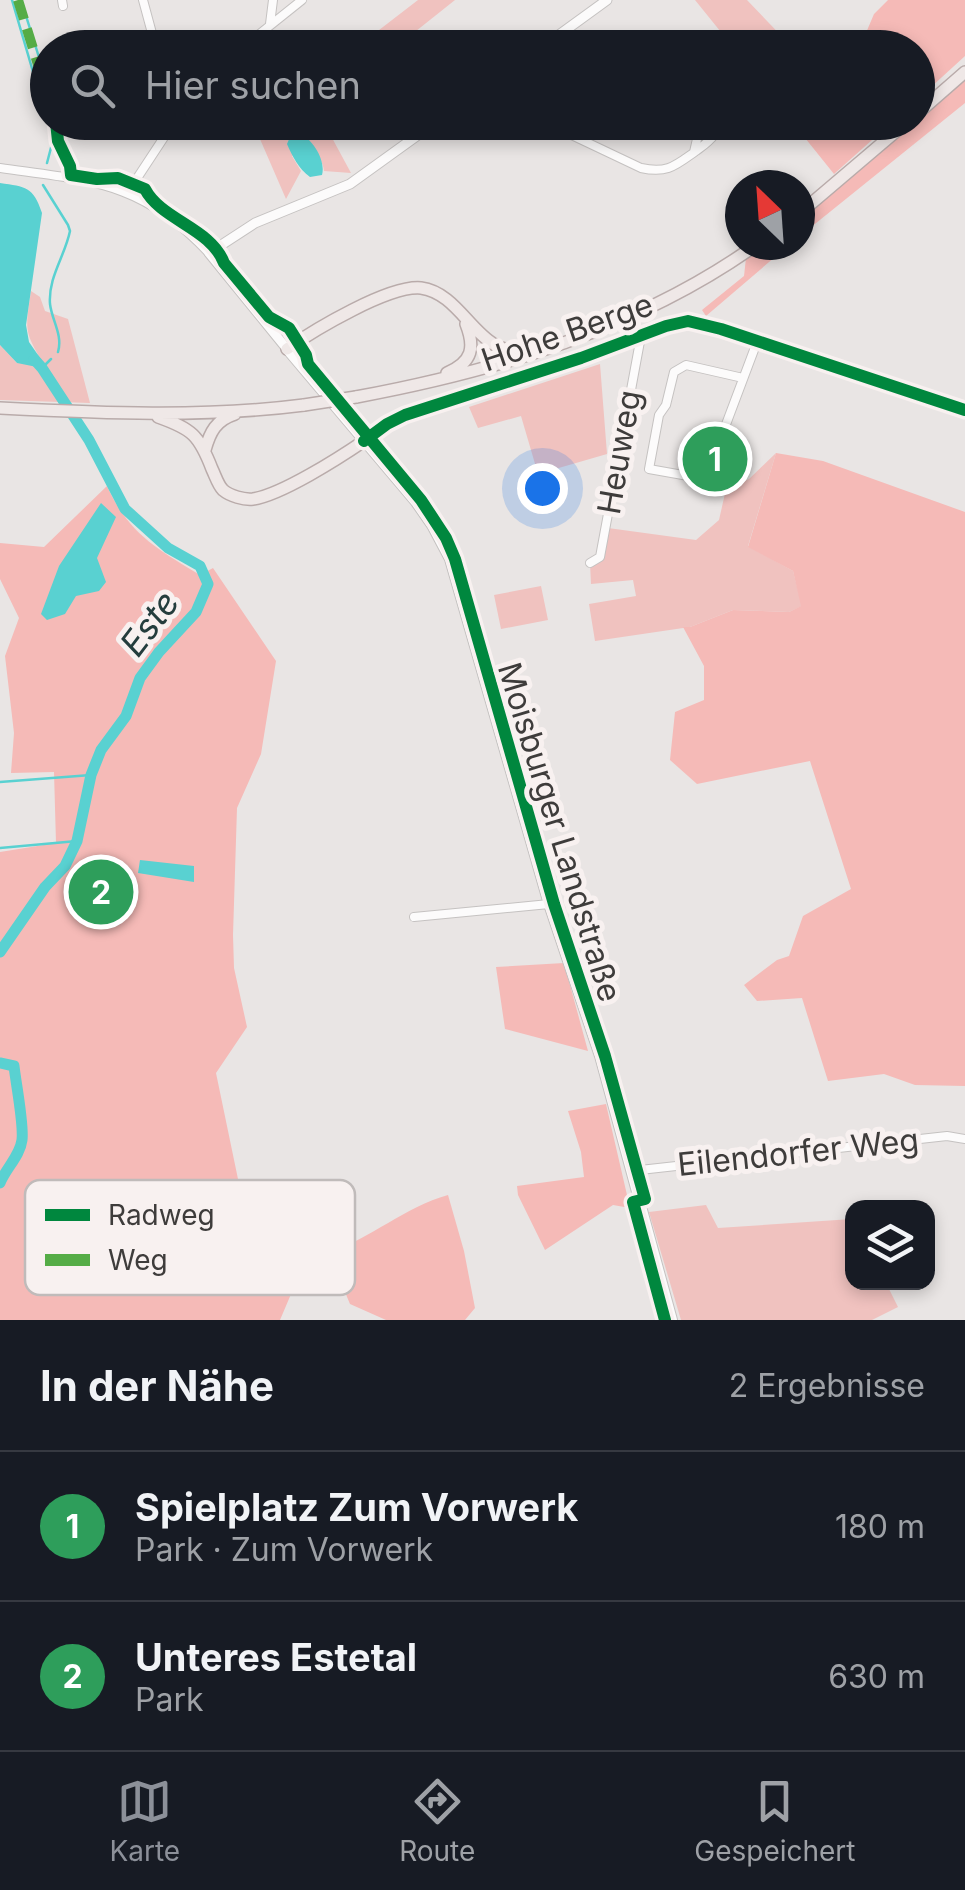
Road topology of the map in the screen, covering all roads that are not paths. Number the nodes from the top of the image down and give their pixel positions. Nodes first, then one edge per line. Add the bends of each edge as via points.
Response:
1 (143, 0) edge
2 (272, 0) edge
3 (302, 0) edge
4 (606, 0) edge
5 (270, 24) junction
6 (151, 30) edge
7 (263, 30) edge
8 (565, 30) edge
9 (965, 72) edge
10 (935, 98) edge
11 (162, 140) edge
12 (411, 140) edge
13 (582, 140) edge
14 (886, 140) edge
15 (694, 152) dead end
16 (0, 168) edge
17 (128, 192) junction
18 (815, 200) edge
19 (209, 253) junction
20 (730, 260) edge
21 (465, 320) junction
22 (598, 329) junction
23 (640, 336) junction
24 (757, 342) junction
25 (287, 348) junction
26 (743, 378) junction
27 (392, 390) junction
28 (0, 408) edge
29 (965, 410) edge
30 (243, 411) junction
31 (150, 414) junction
32 (364, 441) junction
33 (205, 450) junction
34 (590, 563) dead end
35 (549, 904) junction
36 (414, 917) dead end
37 (965, 1139) edge
38 (631, 1171) junction
39 (672, 1320) edge

1 - 6 street
2 - 5 street
3 - 5 street
4 - 8 street
5 - 7 street
9 - 10 main road
11 - 17 street
12 - 19 street via 350,184 255,223
13 - 15 street via 652,170 678,165
14 - 18 main road
16 - 17 street
17 - 19 street
19 - 25 street
20 - 22 main road
21 - 22 main road via 490,343 523,351
21 - 25 main road via 433,291 404,290
21 - 27 main road via 472,341 464,362
22 - 27 main road via 500,364
23 - 24 street, Hohe Berge via 688,321
23 - 32 street, Hohe Berge via 406,415
23 - 34 street, Heuweg via 600,557
24 - 26 street
24 - 29 street, Hohe Berge
25 - 32 main road, Moisburger Landstraße
26 - 26 street via 719,443 699,460 694,477 649,470 674,372 686,366
27 - 30 main road, bridge
28 - 31 main road
30 - 31 main road
30 - 33 main road via 218,423
31 - 33 main road via 182,425
32 - 33 main road via 250,499 223,490
32 - 35 main road, Moisburger Landstraße via 432,525 450,560
35 - 36 street
35 - 38 main road, Moisburger Landstraße
37 - 38 street, Eilendorfer Weg
38 - 39 main road, Moisburger Landstraße

